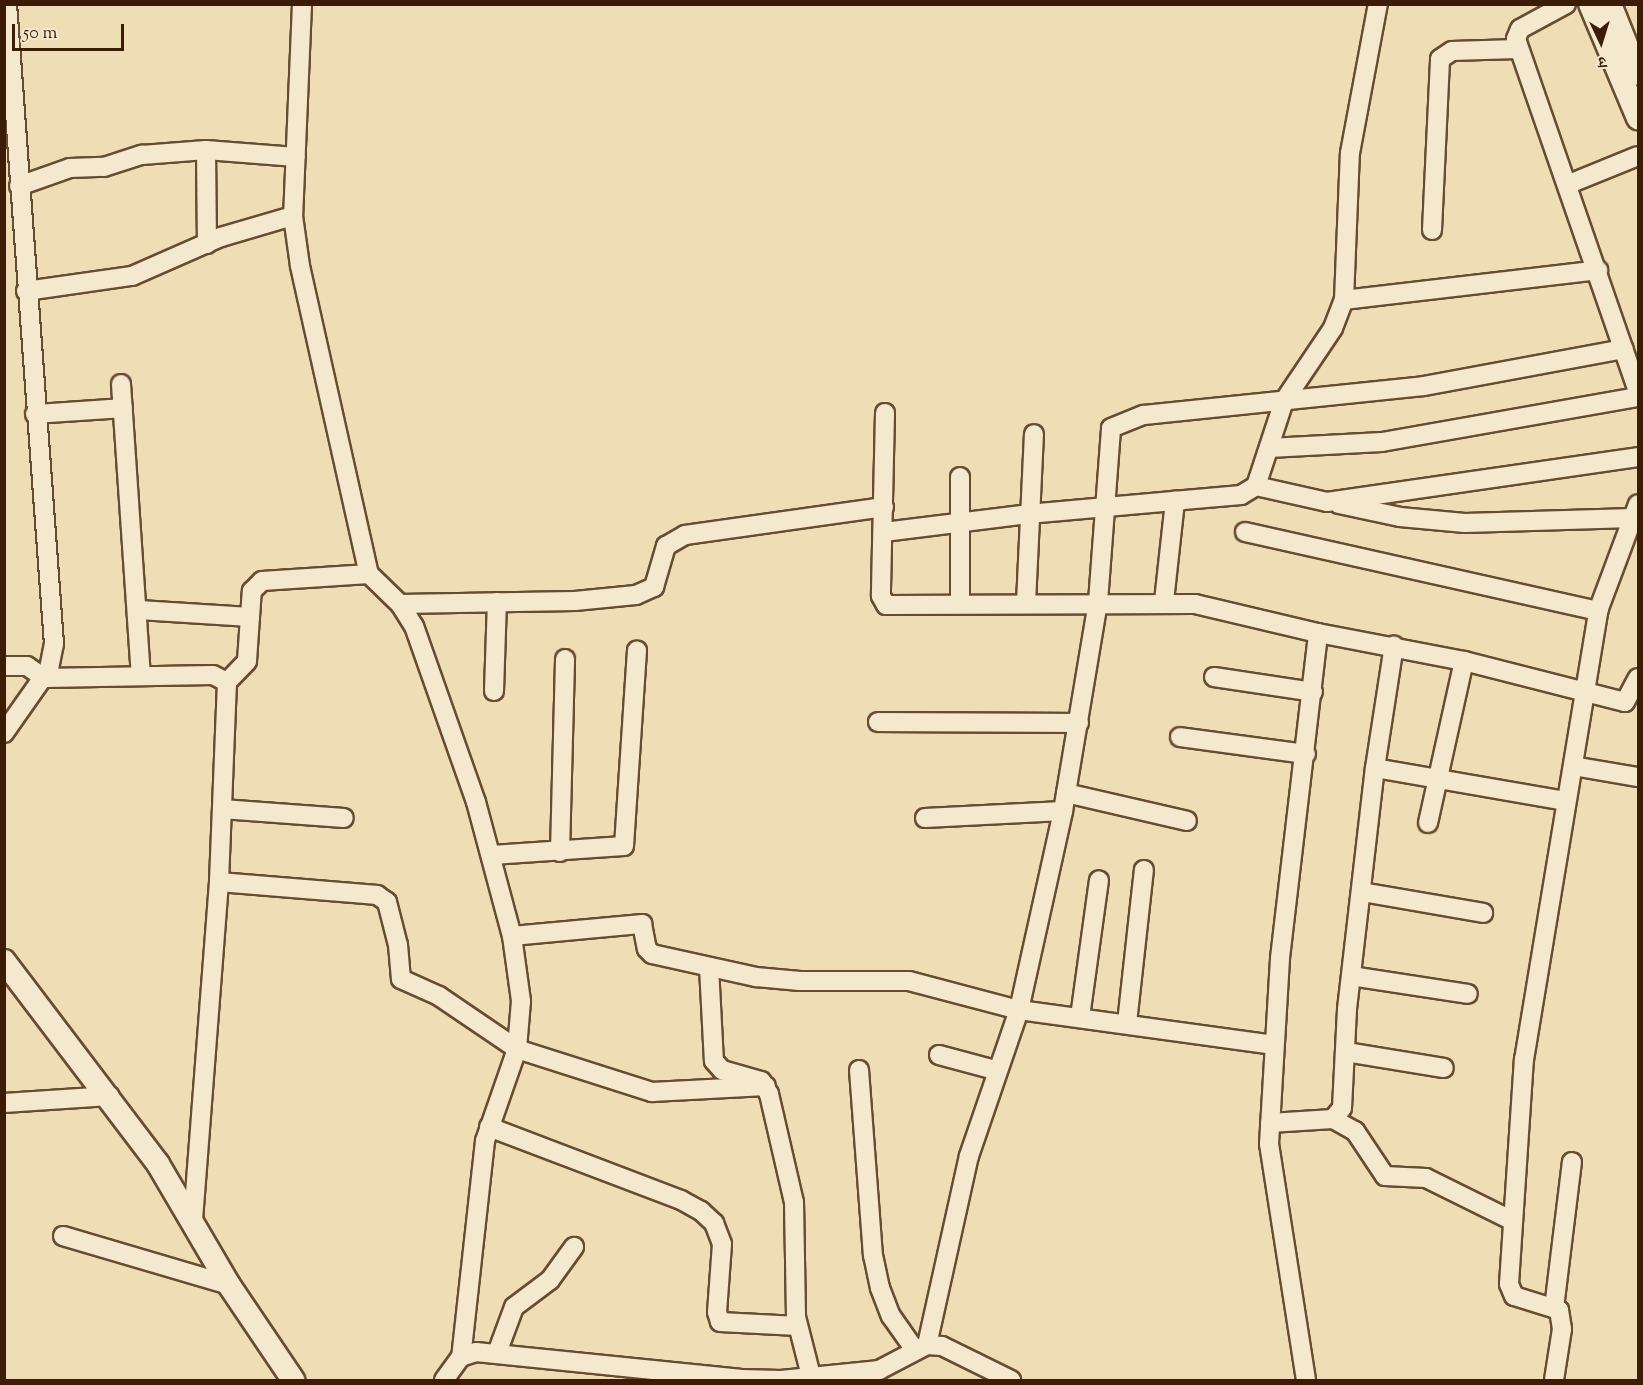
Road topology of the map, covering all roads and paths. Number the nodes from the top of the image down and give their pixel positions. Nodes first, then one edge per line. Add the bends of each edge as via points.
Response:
1 (7, 4) edge
2 (302, 4) edge
3 (1378, 4) edge
4 (1566, 4) edge
5 (1590, 4) edge
6 (1610, 4) edge
7 (1632, 39) edge
8 (1517, 49) junction
9 (1638, 74) edge
10 (1638, 118) edge
11 (206, 150) junction
12 (1638, 156) edge
13 (296, 157) junction
14 (1569, 184) junction
15 (19, 186) junction
16 (294, 216) junction
17 (1432, 230) dead end
18 (207, 244) junction
19 (1598, 270) junction
20 (26, 291) junction
21 (1344, 300) junction
22 (1624, 350) junction
23 (121, 384) dead end
24 (1638, 391) edge
25 (1638, 397) edge
26 (1284, 401) junction
27 (123, 408) junction
28 (885, 413) dead end
29 (35, 414) junction
30 (1034, 434) dead end
31 (1269, 448) junction
32 (1638, 457) edge
33 (960, 477) dead end
34 (1256, 486) junction
35 (1175, 501) junction
36 (1327, 502) junction
37 (1102, 506) junction
38 (884, 507) junction
39 (1636, 511) edge
40 (1028, 514) junction
41 (962, 522) junction
42 (884, 532) junction
43 (1245, 532) dead end
44 (369, 574) junction
45 (1164, 601) junction
46 (497, 602) junction
47 (1098, 602) junction
48 (1026, 603) junction
49 (400, 604) junction
50 (960, 604) junction
51 (139, 610) junction
52 (1598, 611) junction
53 (250, 617) junction
54 (1318, 633) junction
55 (1394, 645) junction
56 (637, 650) dead end
57 (566, 659) dead end
58 (1464, 661) junction
59 (4, 666) edge
60 (141, 675) junction
61 (1214, 677) dead end
62 (44, 678) junction
63 (1638, 678) edge
64 (227, 682) junction
65 (1583, 690) junction
66 (494, 691) dead end
67 (1312, 692) junction
68 (878, 722) dead end
69 (1079, 723) junction
70 (4, 733) edge
71 (1180, 737) dead end
72 (1306, 754) junction
73 (1573, 766) junction
74 (1375, 768) junction
75 (1638, 777) edge
76 (1439, 778) junction
77 (1066, 793) junction
78 (1566, 801) junction
79 (222, 810) junction
80 (1063, 811) junction
81 (344, 818) dead end
82 (925, 818) dead end
83 (1187, 820) dead end
84 (1428, 823) dead end
85 (560, 852) junction
86 (492, 855) junction
87 (1144, 870) dead end
88 (1099, 880) dead end
89 (219, 882) junction
90 (1362, 892) junction
91 (1483, 913) dead end
92 (512, 936) junction
93 (6, 964) edge
94 (709, 967) junction
95 (1351, 976) junction
96 (1468, 994) dead end
97 (1019, 1010) junction
98 (1080, 1017) junction
99 (1127, 1023) junction
100 (1273, 1045) junction
101 (517, 1049) junction
102 (1346, 1052) junction
103 (939, 1055) dead end
104 (1444, 1068) dead end
105 (859, 1070) dead end
106 (995, 1070) junction
107 (766, 1086) junction
108 (110, 1096) junction
109 (4, 1103) edge
110 (1333, 1119) junction
111 (1270, 1123) junction
112 (489, 1127) junction
113 (1572, 1162) dead end
114 (193, 1220) junction
115 (1513, 1221) junction
116 (63, 1236) dead end
117 (574, 1247) dead end
118 (229, 1285) junction
119 (1554, 1308) junction
120 (798, 1326) junction
121 (921, 1348) junction
122 (497, 1353) junction
123 (461, 1358) junction
124 (891, 1374) edge
125 (812, 1379) edge
126 (293, 1380) edge
127 (444, 1380) edge
128 (1011, 1380) edge
129 (1306, 1380) edge
130 (1554, 1380) edge

1 - 15 street
2 - 13 street
3 - 21 street via 1350,153
4 - 8 street via 1520,29
5 - 10 street
6 - 7 street
7 - 9 street
8 - 14 street
8 - 17 street via 1452,51 1440,59
11 - 13 street
11 - 15 street via 142,155 104,167 70,168
11 - 18 street
12 - 14 street
13 - 16 street
14 - 19 street
15 - 20 street
16 - 18 street
16 - 44 street via 300,266
18 - 20 street via 132,276
19 - 21 street
19 - 22 street
20 - 29 street
21 - 26 street via 1340,316
22 - 24 street
22 - 26 street via 1442,384
23 - 27 street
25 - 31 street via 1382,442
26 - 31 street
26 - 37 street via 1144,415 1116,423 1108,435
27 - 29 street
27 - 51 street
28 - 38 street
29 - 62 street via 54,644
30 - 40 street
31 - 34 street
32 - 36 street
33 - 41 street
34 - 35 street via 1241,495
34 - 36 street
35 - 37 street
35 - 45 street
36 - 39 street via 1400,517 1465,523
37 - 40 street
37 - 47 street
38 - 42 street
38 - 46 street via 685,535 666,546 654,587 645,593 575,601
39 - 52 street
40 - 41 street
40 - 48 street
41 - 42 street
41 - 50 street
42 - 50 street via 882,602 893,607
43 - 52 street
44 - 49 street
44 - 53 street via 262,581 252,591
45 - 47 street
45 - 54 street via 1212,607
46 - 49 street
46 - 66 street
47 - 48 street
47 - 69 street
48 - 50 street
49 - 86 street via 414,626
51 - 53 street
51 - 60 street
52 - 65 street
53 - 64 street via 248,661
54 - 55 street
54 - 67 street
55 - 58 street
55 - 74 street
56 - 85 street via 626,841 615,850
57 - 85 street
58 - 65 street
58 - 76 street
59 - 62 street via 27,666
60 - 62 street
60 - 64 street via 213,675
61 - 67 street
62 - 70 street
63 - 65 street via 1625,702
64 - 79 street
65 - 73 street
67 - 72 street
68 - 69 street
69 - 77 street
71 - 72 street
72 - 100 street
73 - 75 street
73 - 78 street
74 - 76 street
74 - 90 street
76 - 78 street
76 - 84 street
77 - 80 street
77 - 83 street
78 - 115 street via 1524,1060
79 - 81 street
79 - 89 street
80 - 82 street
80 - 97 street
85 - 86 street
86 - 92 street
87 - 99 street
88 - 98 street
89 - 101 street via 377,895 387,902 398,945 401,979 440,996
89 - 114 street
90 - 91 street
90 - 95 street
92 - 94 street via 642,924 650,952
92 - 101 street via 521,1001
93 - 108 street
94 - 97 street via 775,980 909,981
94 - 107 street via 714,1061 722,1070 756,1078
95 - 96 street
95 - 102 street
97 - 98 street
97 - 106 street
98 - 99 street
99 - 100 street
100 - 111 street
101 - 107 street via 652,1092
101 - 112 street
102 - 104 street
102 - 110 street via 1342,1108
103 - 106 street
105 - 121 street via 879,1288 891,1316
106 - 121 street via 969,1156
107 - 120 street via 794,1202
108 - 109 street
108 - 114 street
110 - 111 street
110 - 115 street via 1354,1131 1385,1176 1426,1178
111 - 129 street via 1270,1161
112 - 120 street via 701,1211 714,1222 722,1244 717,1312 720,1322
112 - 123 street
113 - 119 street
114 - 118 street
115 - 119 street via 1510,1292
116 - 118 street
117 - 122 street via 549,1280 514,1307
118 - 126 street
119 - 130 street via 1563,1321
120 - 125 street
121 - 124 street
121 - 128 street via 942,1346
122 - 123 street via 469,1353
122 - 125 street via 740,1379
123 - 127 street
124 - 125 street

